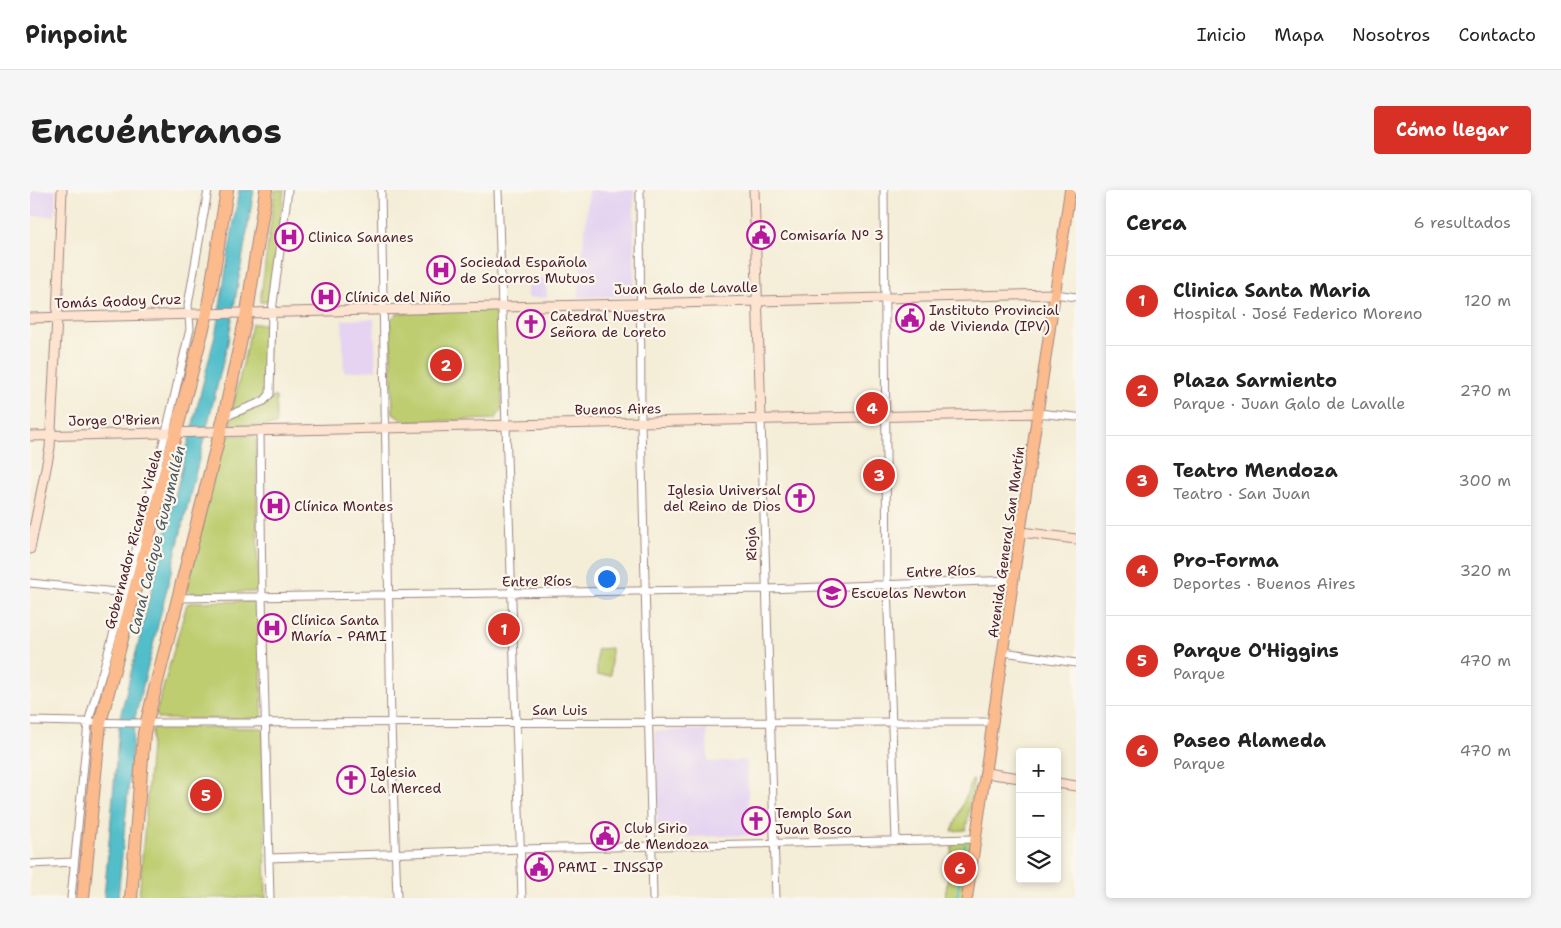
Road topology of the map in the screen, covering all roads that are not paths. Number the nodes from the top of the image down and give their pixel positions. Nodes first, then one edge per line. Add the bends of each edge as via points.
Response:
1 (62, 190) edge
2 (208, 190) edge
3 (227, 190) edge
4 (266, 190) edge
5 (288, 190) edge
6 (381, 190) edge
7 (498, 190) edge
8 (640, 190) edge
9 (754, 190) edge
10 (884, 190) edge
11 (1070, 190) edge
12 (1055, 294) junction
13 (1076, 297) edge
14 (885, 298) junction
15 (758, 301) junction
16 (641, 303) junction
17 (502, 306) junction
18 (382, 309) junction
19 (272, 311) junction
20 (222, 312) junction
21 (247, 312) junction
22 (189, 313) junction
23 (58, 316) junction
24 (30, 318) edge
25 (1038, 413) junction
26 (224, 417) junction
27 (1076, 417) edge
28 (886, 418) junction
29 (761, 420) junction
30 (641, 422) junction
31 (506, 424) junction
32 (385, 427) junction
33 (260, 430) junction
34 (198, 431) joint
35 (220, 431) junction
36 (172, 432) junction
37 (51, 435) junction
38 (30, 436) edge
39 (1021, 532) junction
40 (1076, 539) edge
41 (30, 549) edge
42 (1014, 580) junction
43 (30, 583) edge
44 (887, 585) junction
45 (767, 589) junction
46 (645, 591) junction
47 (125, 593) junction
48 (512, 594) junction
49 (388, 595) junction
50 (262, 596) junction
51 (179, 598) junction
52 (1004, 652) junction
53 (1076, 663) edge
54 (30, 721) edge
55 (892, 722) junction
56 (993, 722) junction
57 (94, 723) junction
58 (136, 723) junction
59 (266, 723) junction
60 (391, 723) junction
61 (516, 723) junction
62 (649, 723) junction
63 (771, 723) junction
64 (986, 773) junction
65 (1016, 777) edge
66 (1061, 784) edge
67 (1076, 786) edge
68 (976, 838) junction
69 (896, 840) junction
70 (774, 843) junction
71 (652, 846) junction
72 (521, 849) junction
73 (396, 854) junction
74 (269, 858) junction
75 (74, 862) junction
76 (30, 864) edge
77 (71, 898) edge
78 (83, 898) edge
79 (132, 898) edge
80 (270, 898) edge
81 (397, 898) edge
82 (522, 898) edge
83 (653, 898) edge
84 (776, 898) edge
85 (967, 898) edge

1 - 23 street
2 - 22 street
3 - 20 highway, Gobernador Ricardo Videla
4 - 21 highway
5 - 19 street
6 - 18 street
7 - 17 street
8 - 16 street
9 - 15 street, Rioja
10 - 14 street
11 - 12 main road, Avenida General San Martín
12 - 13 street
12 - 14 street, Juan Galo de Lavalle
12 - 25 main road, Avenida General San Martín
14 - 15 street, Juan Galo de Lavalle
14 - 28 street
15 - 16 street, Juan Galo de Lavalle
15 - 29 street, Rioja
16 - 17 street, Juan Galo de Lavalle
16 - 30 street
17 - 18 street, Juan Galo de Lavalle
17 - 31 street
18 - 19 street, Juan Galo de Lavalle
18 - 32 street
19 - 21 street, Juan Galo de Lavalle
19 - 26 street via 269,396
20 - 21 street, Juan Galo de Lavalle
20 - 22 street, Tomás Godoy Cruz
20 - 36 highway, Gobernador Ricardo Videla
21 - 26 highway
22 - 23 street, Tomás Godoy Cruz
22 - 36 street via 190,329
23 - 24 street, Tomás Godoy Cruz
23 - 37 street
25 - 27 street
25 - 28 street, Buenos Aires
25 - 39 main road, Avenida General San Martín
26 - 35 highway
28 - 29 street, Buenos Aires
28 - 44 street
29 - 30 street, Buenos Aires
29 - 45 street, Rioja
30 - 31 street, Buenos Aires
30 - 46 street
31 - 32 street, Buenos Aires
31 - 48 street
32 - 33 street, Buenos Aires
32 - 49 street
33 - 35 street, Buenos Aires
33 - 50 street
34 - 35 street, Buenos Aires
34 - 36 street, Jorge O'Brien
35 - 51 highway
36 - 37 street, Jorge O'Brien
36 - 47 street
36 - 57 highway, Gobernador Ricardo Videla
37 - 38 street, Jorge O'Brien
37 - 41 street
39 - 40 street
39 - 42 main road, Avenida General San Martín
42 - 44 street, Entre Ríos
42 - 52 main road, Avenida General San Martín
43 - 47 street
44 - 45 street, Entre Ríos
44 - 55 street
45 - 46 street, Entre Ríos
45 - 63 street, Rioja
46 - 48 street, Entre Ríos
46 - 62 street
47 - 57 street
48 - 49 street, Entre Ríos
48 - 61 street
49 - 50 street, Entre Ríos
49 - 60 street
50 - 51 street, Entre Ríos
50 - 59 street
51 - 58 highway
52 - 53 street
52 - 56 main road, Avenida General San Martín
54 - 57 street, San Luis
55 - 56 street, San Luis
55 - 63 street, San Luis
55 - 69 street
56 - 64 main road, Avenida General San Martín
57 - 58 street, San Luis
57 - 75 street
57 - 78 highway, Gobernador Ricardo Videla via 96,749
58 - 59 street, San Luis
58 - 79 highway via 142,744
59 - 60 street, San Luis
59 - 74 street
60 - 61 street, San Luis
60 - 73 street
61 - 62 street, San Luis
61 - 72 street
62 - 63 street, San Luis
62 - 71 street
63 - 70 street, Rioja
64 - 65 street
64 - 68 main road, Avenida General San Martín
66 - 67 street
68 - 69 street
68 - 85 main road, Avenida General San Martín
69 - 70 street
70 - 71 street
70 - 84 street, Rioja
71 - 72 street
71 - 83 street
72 - 73 street
72 - 82 street
73 - 74 street
73 - 81 street
74 - 80 street
75 - 76 street
75 - 77 street

